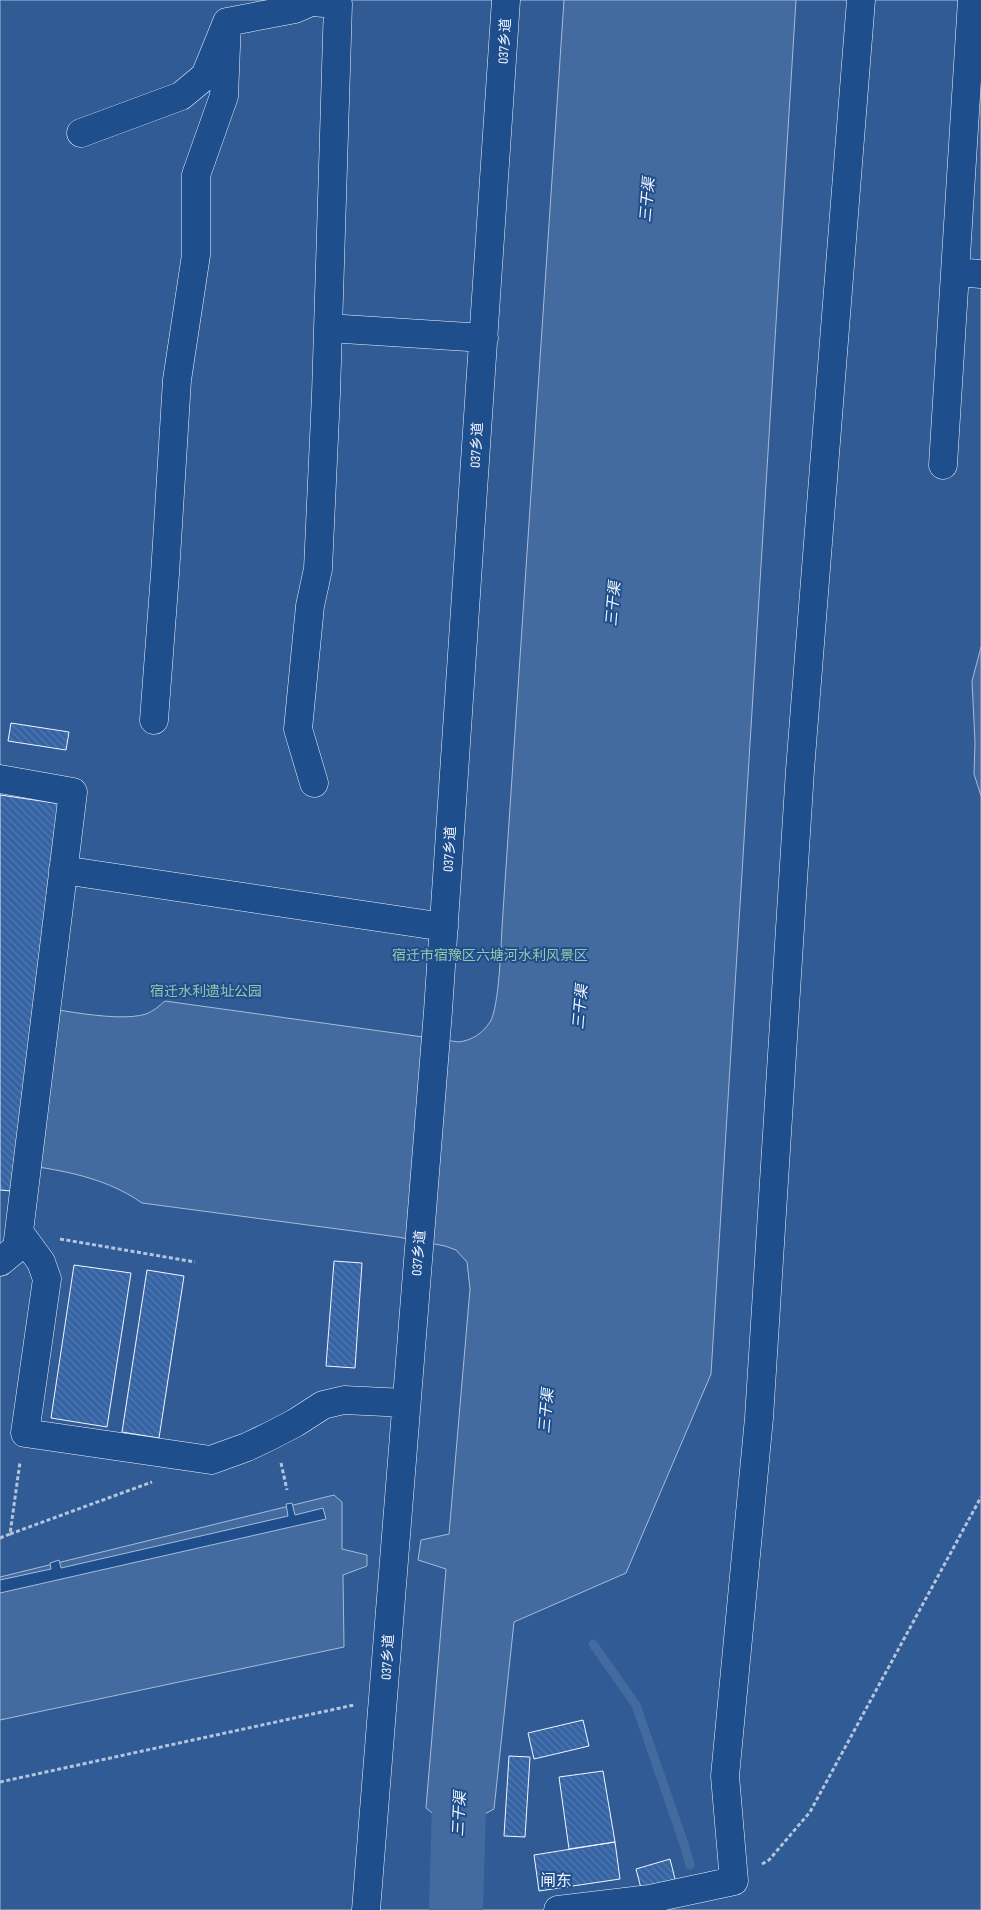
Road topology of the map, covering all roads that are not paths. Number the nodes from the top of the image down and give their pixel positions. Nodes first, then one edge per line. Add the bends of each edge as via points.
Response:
1 (506, 0) edge
2 (861, 0) edge
3 (972, 0) edge
4 (311, 1) edge
5 (227, 22) junction
6 (80, 134) dead end
7 (969, 273) edge
8 (328, 328) junction
9 (484, 338) junction
10 (943, 465) dead end
11 (154, 720) dead end
12 (0, 779) edge
13 (314, 783) dead end
14 (63, 870) junction
15 (444, 927) junction
16 (19, 1232) junction
17 (0, 1262) edge
18 (406, 1403) junction
19 (652, 1905) edge
20 (366, 1910) edge
21 (558, 1910) edge

1 - 9 street, 037乡道
2 - 19 street via 800,770 759,1418 725,1776 734,1881
3 - 7 street
4 - 5 street via 295,9
4 - 8 street via 338,4
5 - 6 street via 205,76 181,96
5 - 11 street via 224,96 196,174 196,255 177,380
7 - 10 street
8 - 9 street
8 - 13 street via 318,569 310,606 298,729
9 - 15 street, 037乡道
12 - 14 street via 73,792
14 - 15 street
14 - 16 street
15 - 18 street, 037乡道
16 - 17 street via 17,1248
16 - 18 street via 41,1262 47,1278 24,1432 211,1460 270,1436 323,1405 344,1400
18 - 20 street, 037乡道
19 - 21 street

